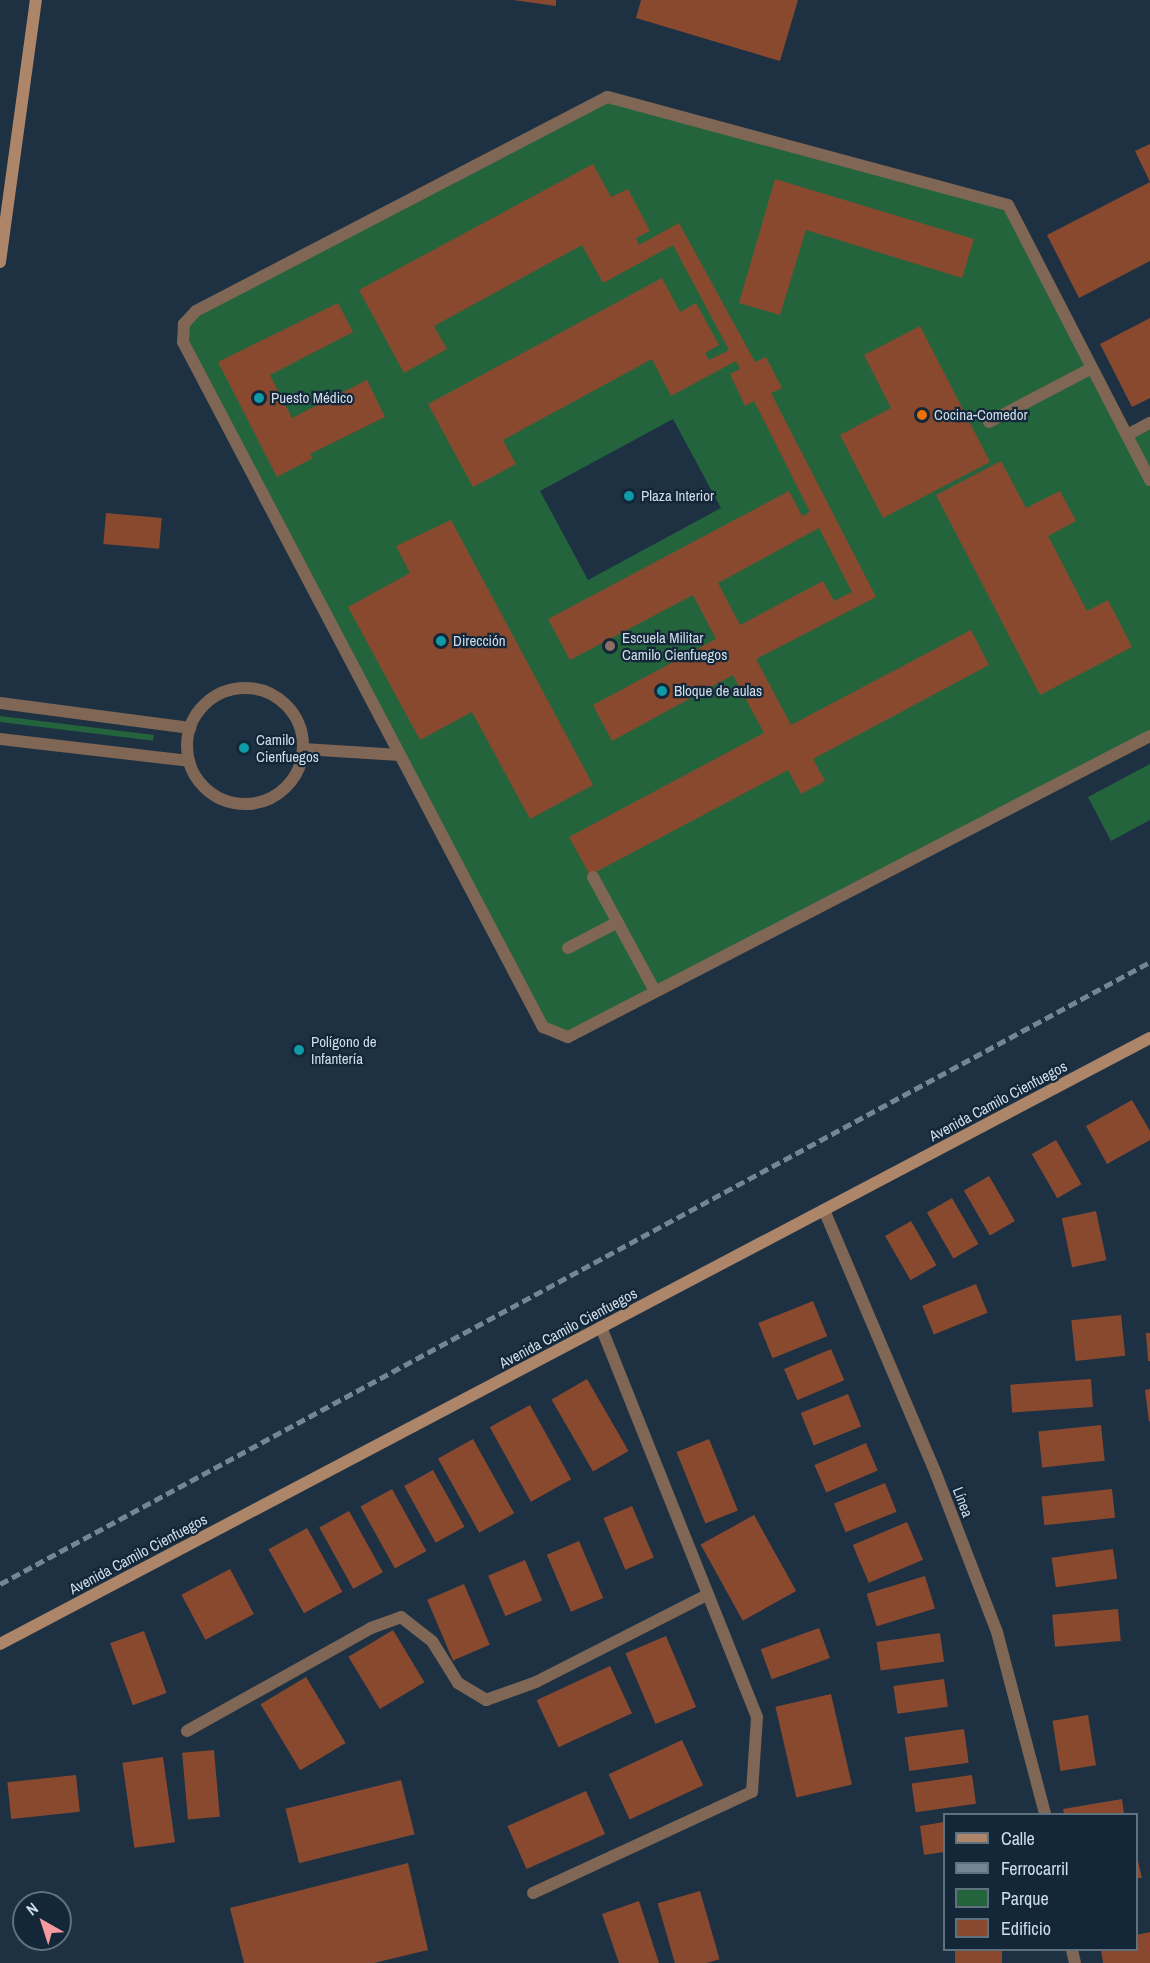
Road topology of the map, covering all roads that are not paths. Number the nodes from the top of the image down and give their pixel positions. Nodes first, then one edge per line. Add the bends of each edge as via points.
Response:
1 (36, 0) edge
2 (0, 262) edge
3 (1092, 368) junction
4 (989, 422) dead end
5 (1150, 423) edge
6 (1127, 435) junction
7 (1150, 480) edge
8 (0, 703) edge
9 (190, 728) junction
10 (1150, 736) edge
11 (0, 739) edge
12 (303, 748) junction
13 (400, 755) junction
14 (189, 761) junction
15 (593, 877) dead end
16 (618, 922) junction
17 (568, 948) dead end
18 (655, 991) junction
19 (1150, 1038) edge
20 (824, 1210) junction
21 (602, 1327) junction
22 (705, 1596) junction
23 (0, 1644) edge
24 (187, 1731) dead end
25 (1044, 1813) edge
26 (533, 1893) dead end

1 - 2 street
3 - 4 street
3 - 6 street
3 - 13 street via 1008,205 608,97 196,311 184,324 183,342
5 - 6 street
6 - 7 street
8 - 9 street
9 - 12 street via 197,713 224,692 260,689 292,711 301,729
9 - 14 street
10 - 18 street
11 - 14 street
12 - 13 street
12 - 14 street via 290,783 257,802 220,798 204,787
13 - 18 street via 543,1027 568,1037
15 - 16 street
16 - 17 street
16 - 18 street
19 - 20 street, Avenida Camilo Cienfuegos
20 - 21 street, Avenida Camilo Cienfuegos
20 - 25 street, Línea via 936,1474 997,1632
21 - 22 street
21 - 23 street, Avenida Camilo Cienfuegos
22 - 24 street via 536,1682 486,1700 458,1683 432,1641 400,1617 372,1628
22 - 26 street via 756,1717 752,1792

